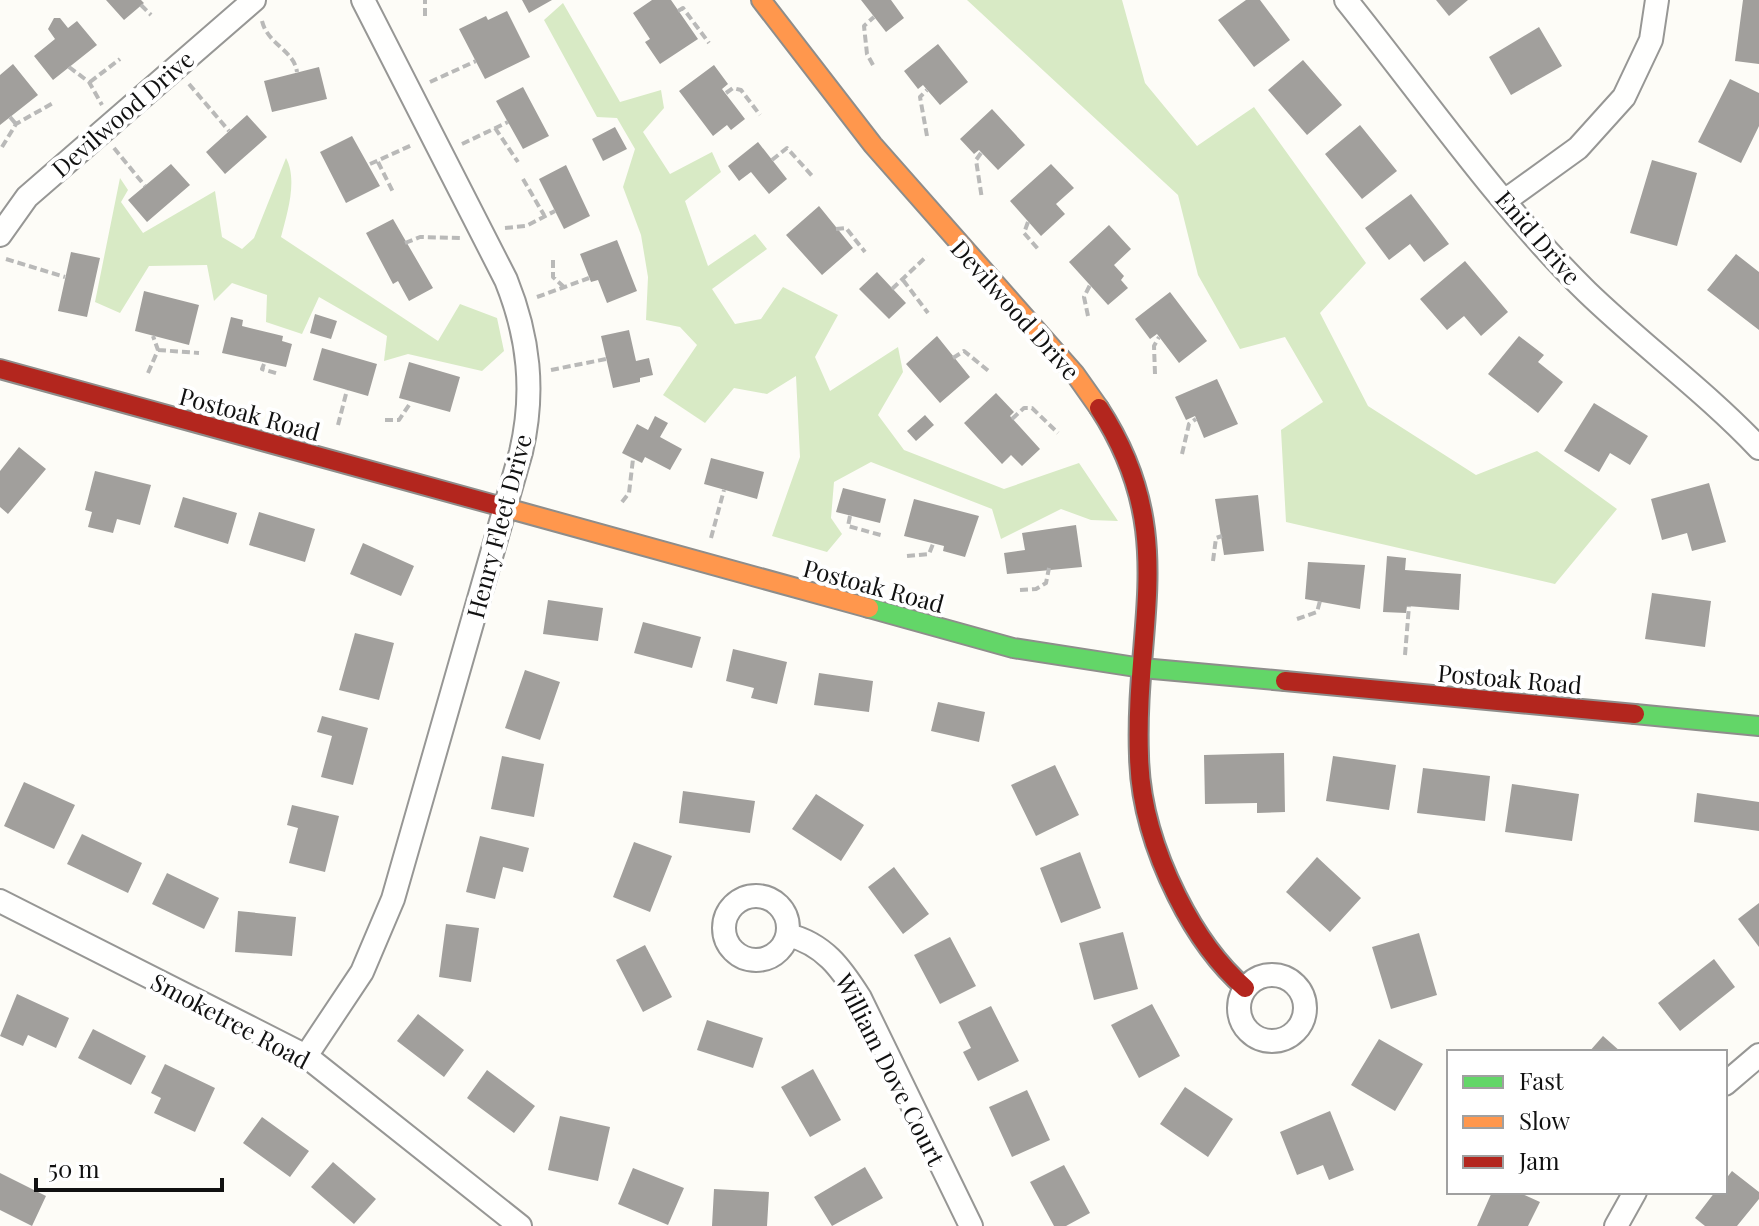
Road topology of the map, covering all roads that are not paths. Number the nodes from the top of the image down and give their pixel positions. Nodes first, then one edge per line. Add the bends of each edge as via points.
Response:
1 (363, 0) edge
2 (761, 0) edge
3 (1346, 0) edge
4 (1657, 0) edge
5 (253, 1) edge
6 (1506, 200) junction
7 (0, 235) edge
8 (0, 369) edge
9 (1759, 448) edge
10 (503, 508) junction
11 (1142, 668) junction
12 (1759, 726) edge
13 (0, 901) edge
14 (788, 935) dead end
15 (1245, 988) dead end
16 (1759, 1055) edge
17 (306, 1056) junction
18 (1727, 1082) edge
19 (1634, 1194) edge
20 (520, 1226) edge
21 (971, 1226) edge
22 (1616, 1226) edge

1 - 10 street, Henry Fleet Drive via 516,305 529,375 525,433
2 - 11 street, Devilwood Drive via 889,168 1075,374 1107,417 1134,475 1148,536 1151,567
3 - 6 street, Enid Drive
4 - 6 street via 1651,40 1624,97 1578,148
5 - 7 street, Devilwood Drive via 27,197
6 - 9 street, Enid Drive via 1588,293
8 - 10 street, Postoak Road
10 - 11 street, Postoak Road via 1013,648
10 - 17 street, Henry Fleet Drive via 393,899 362,972
11 - 12 street, Postoak Road
11 - 15 street, Devilwood Drive via 1138,778 1151,841 1207,951
13 - 17 street, Smoketree Road
14 - 21 street, William Dove Court via 821,949 860,998
16 - 18 street
17 - 20 street, Smoketree Road
19 - 22 street

